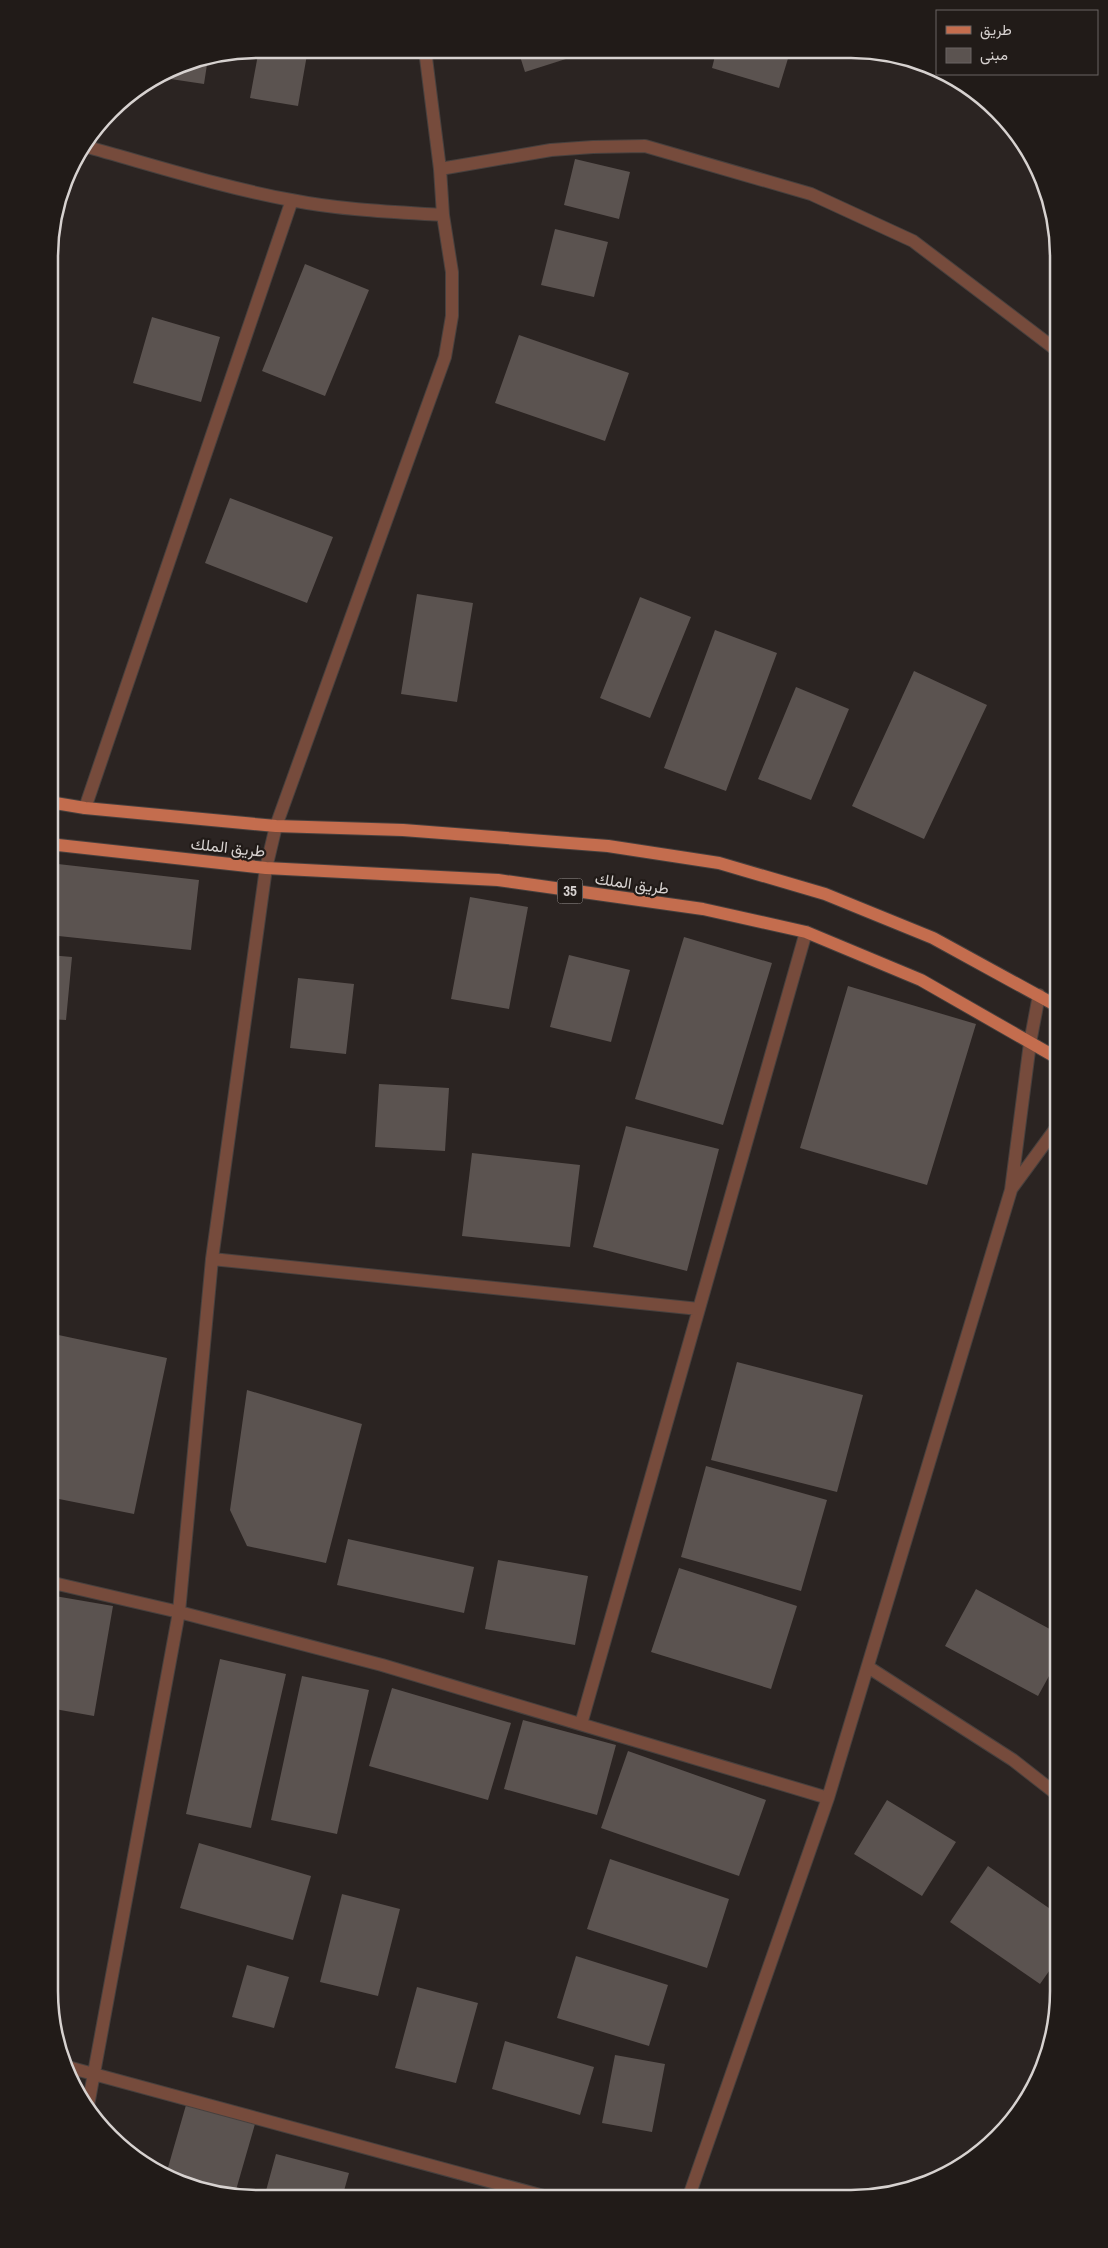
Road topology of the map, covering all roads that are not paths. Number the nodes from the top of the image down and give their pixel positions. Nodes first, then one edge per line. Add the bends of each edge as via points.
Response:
1 (427, 58) edge
2 (90, 148) edge
3 (440, 169) junction
4 (292, 200) junction
5 (443, 215) junction
6 (1050, 345) edge
7 (58, 804) edge
8 (85, 808) junction
9 (276, 826) junction
10 (58, 845) edge
11 (266, 868) junction
12 (806, 932) junction
13 (1039, 995) junction
14 (1050, 1002) edge
15 (1030, 1043) junction
16 (1050, 1054) edge
17 (1050, 1136) edge
18 (1011, 1190) junction
19 (212, 1259) junction
20 (699, 1309) junction
21 (58, 1584) edge
22 (179, 1612) junction
23 (868, 1667) junction
24 (581, 1724) junction
25 (1050, 1789) edge
26 (828, 1798) junction
27 (73, 2068) edge
28 (94, 2074) junction
29 (89, 2099) edge
30 (522, 2190) edge
31 (691, 2190) edge

1 - 3 street
2 - 4 street
3 - 5 street
3 - 6 street via 550,150 645,146 811,194 913,241
4 - 5 street
4 - 8 street
5 - 9 street via 452,272 452,316 445,358
7 - 8 main road, طريق الملك
8 - 9 main road, طريق الملك
9 - 11 street
9 - 13 main road, طريق الملك via 403,830 608,846 719,863 825,894 933,938
10 - 11 main road, طريق الملك / 35
11 - 12 main road, طريق الملك / 35 via 498,880 703,909
11 - 19 street
12 - 15 main road, طريق الملك / 35 via 921,980
12 - 20 street
13 - 14 main road, طريق الملك
13 - 15 street
15 - 16 main road, طريق الملك / 35
15 - 18 street
17 - 18 street
18 - 23 street
19 - 20 street
19 - 22 street
20 - 24 street
21 - 22 street
22 - 24 street via 382,1665
22 - 28 street
23 - 25 street via 1013,1760
23 - 26 street
24 - 26 street
26 - 31 street
27 - 28 street
28 - 29 street
28 - 30 street

